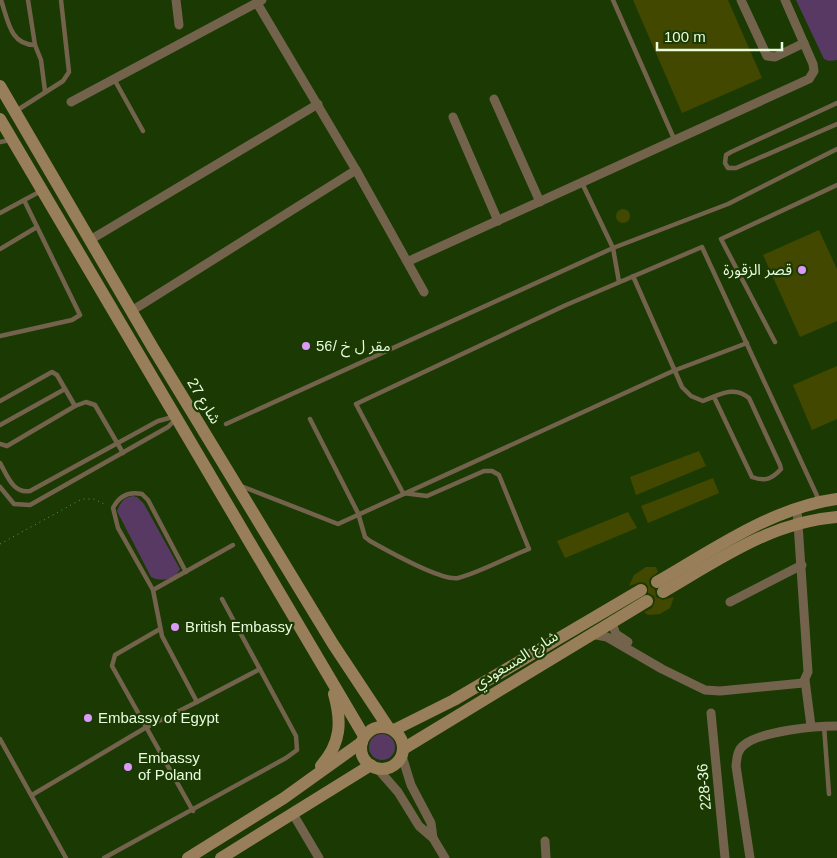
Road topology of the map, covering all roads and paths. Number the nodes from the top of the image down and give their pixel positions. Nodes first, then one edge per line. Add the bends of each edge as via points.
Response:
1 (1, 0) edge
2 (28, 0) edge
3 (61, 0) edge
4 (176, 0) edge
5 (613, 0) edge
6 (741, 0) edge
7 (786, 0) edge
8 (259, 2) edge
9 (179, 26) dead end
10 (804, 43) junction
11 (35, 45) junction
12 (114, 79) junction
13 (0, 86) edge
14 (45, 92) junction
15 (494, 99) dead end
16 (71, 102) dead end
17 (837, 103) edge
18 (318, 104) junction
19 (15, 112) junction
20 (453, 117) dead end
21 (0, 119) edge
22 (837, 124) edge
23 (143, 131) dead end
24 (6, 141) edge
25 (676, 141) junction
26 (837, 150) edge
27 (356, 170) junction
28 (582, 183) junction
29 (837, 185) edge
30 (43, 190) junction
31 (24, 200) junction
32 (540, 202) junction
33 (0, 213) edge
34 (498, 221) junction
35 (37, 227) junction
36 (90, 240) junction
37 (613, 248) junction
38 (0, 249) edge
39 (409, 261) junction
40 (633, 276) junction
41 (619, 282) junction
42 (424, 292) dead end
43 (133, 310) junction
44 (0, 336) edge
45 (775, 342) dead end
46 (747, 343) junction
47 (153, 348) junction
48 (141, 356) junction
49 (673, 371) junction
50 (65, 389) junction
51 (714, 397) junction
52 (0, 401) edge
53 (74, 406) junction
54 (190, 409) junction
55 (177, 417) junction
56 (310, 419) dead end
57 (226, 424) dead end
58 (0, 425) edge
59 (118, 443) junction
60 (0, 444) edge
61 (123, 453) junction
62 (0, 463) edge
63 (235, 483) junction
64 (0, 487) edge
65 (403, 493) junction
66 (837, 499) edge
67 (820, 502) junction
68 (112, 508) junction
69 (797, 508) junction
70 (358, 513) junction
71 (837, 517) edge
72 (799, 523) junction
73 (0, 544) edge
74 (233, 546) dead end
75 (802, 565) junction
76 (186, 572) junction
77 (153, 590) junction
78 (222, 599) dead end
79 (730, 602) dead end
80 (611, 621) junction
81 (160, 629) junction
82 (590, 634) junction
83 (260, 669) junction
84 (329, 672) junction
85 (671, 672) junction
86 (805, 680) junction
87 (197, 702) junction
88 (711, 713) dead end
89 (811, 726) junction
90 (824, 726) junction
91 (837, 726) edge
92 (145, 728) junction
93 (391, 729) junction
94 (0, 739) edge
95 (363, 739) junction
96 (403, 753) junction
97 (374, 767) junction
98 (304, 784) junction
99 (829, 794) dead end
100 (32, 795) junction
101 (193, 811) junction
102 (293, 814) junction
103 (433, 838) junction
104 (545, 840) dead end
105 (66, 858) edge
106 (104, 858) edge
107 (188, 858) edge
108 (221, 858) edge
109 (319, 858) edge
110 (444, 858) edge
111 (546, 858) edge
112 (724, 858) edge
113 (750, 858) edge

1 - 11 lane via 12,34 19,42
2 - 11 lane
3 - 14 lane via 69,72 63,81
4 - 9 street
5 - 25 lane
6 - 10 street via 767,56 775,57
7 - 10 street
8 - 12 street
8 - 18 street
10 - 25 street via 814,67 809,79
11 - 14 lane via 41,60
12 - 16 street
12 - 23 lane
13 - 19 main road, شارع 27
14 - 19 lane
15 - 32 street
17 - 22 lane via 741,146 726,155 725,163 728,168 736,168
18 - 27 street
18 - 36 street
19 - 36 main road, شارع 27
20 - 34 street
21 - 24 main road, شارع 27
24 - 30 main road, شارع 27
25 - 28 street
26 - 37 lane via 728,204
27 - 39 street
27 - 43 street
28 - 32 street
28 - 37 lane
29 - 45 lane via 722,239
30 - 31 lane
30 - 48 main road, شارع 27
31 - 33 lane
31 - 35 lane
32 - 34 street
34 - 39 street
35 - 38 lane
35 - 44 lane via 80,315 72,320
36 - 43 main road, شارع 27
37 - 41 lane
37 - 57 lane
39 - 42 street
40 - 41 lane
40 - 46 lane via 702,247
40 - 49 lane
41 - 65 lane via 356,404
43 - 47 main road, شارع 27
46 - 49 lane
46 - 67 lane
47 - 48 main road
47 - 54 main road, شارع 27
48 - 55 main road, شارع 27
49 - 51 lane via 691,396 703,401
49 - 65 lane
50 - 52 lane via 56,373 50,372
50 - 53 lane
50 - 58 lane
51 - 51 lane via 733,390 748,398 782,469 772,478 761,480 752,477
53 - 59 lane via 86,402 95,405
53 - 60 lane via 7,446
54 - 55 main road
54 - 63 main road, شارع 27
55 - 59 lane via 163,419
55 - 61 lane via 168,428
55 - 84 main road, شارع 27
56 - 70 lane
59 - 61 lane
59 - 62 lane via 30,491 14,487
61 - 64 lane via 30,505 14,504
63 - 70 lane via 338,524
63 - 93 main road, شارع 27 via 333,644
65 - 70 lane
65 - 70 lane via 427,496 484,471 492,471 499,475 529,548 457,578 442,576 364,538
66 - 67 main road
67 - 69 main road
68 - 73 path via 94,499 82,499
68 - 76 lane via 128,493 142,494
68 - 77 lane via 118,528
69 - 72 street
69 - 72 main road via 761,524 660,587 761,536
71 - 72 main road
72 - 75 street
74 - 76 lane
75 - 79 street
75 - 86 street via 808,672
76 - 77 lane
77 - 81 lane
78 - 83 lane
80 - 82 main road, شارع المسعودي
80 - 85 street via 618,636
80 - 93 main road, شارع المسعودي via 644,596 454,700
81 - 87 lane
81 - 92 lane via 113,659 114,672
82 - 85 street via 607,637
82 - 96 main road, شارع المسعودي
83 - 87 lane
83 - 101 lane via 296,736 297,750
84 - 95 main road, شارع 27
84 - 98 main road via 339,713 338,738 331,754
85 - 86 street via 712,691 799,685
86 - 89 street
87 - 92 lane
88 - 112 street, 228-36
89 - 90 street
89 - 113 street via 754,740 737,752 736,766
90 - 91 street
90 - 99 lane
92 - 100 lane
92 - 101 lane
93 - 95 main road via 374,728
93 - 96 main road via 400,735
94 - 100 lane
95 - 97 main road via 362,755
95 - 98 main road
96 - 97 main road via 392,767
96 - 103 street via 411,785 430,822
97 - 102 main road
97 - 103 street via 398,792 419,826
98 - 107 main road
100 - 105 lane
101 - 106 lane
102 - 108 main road
102 - 109 street
103 - 110 street
104 - 111 street

